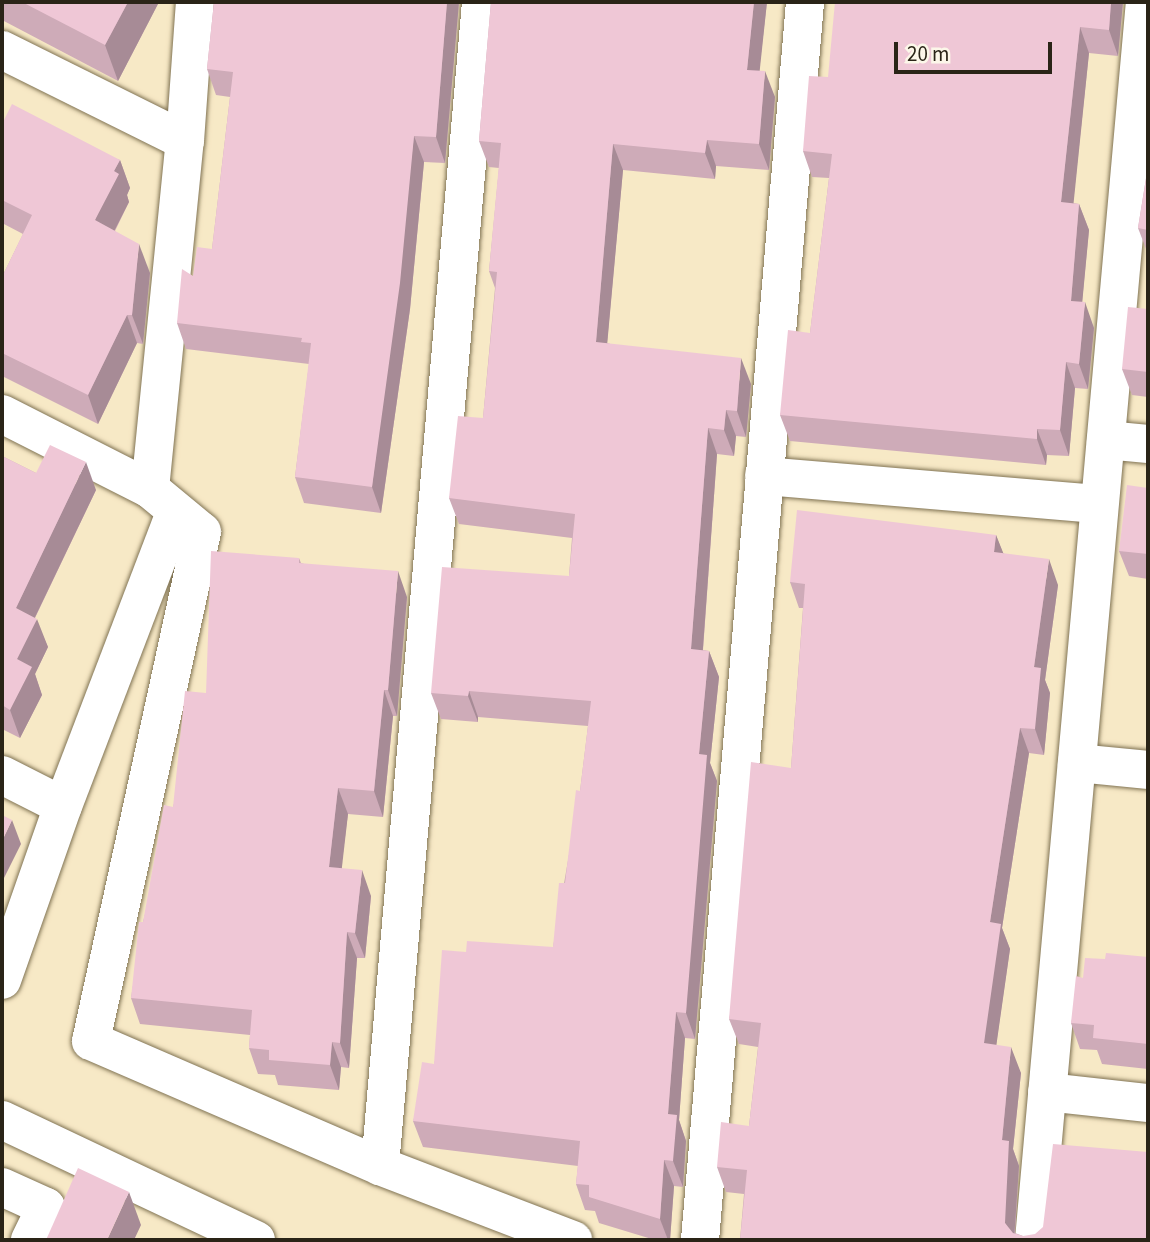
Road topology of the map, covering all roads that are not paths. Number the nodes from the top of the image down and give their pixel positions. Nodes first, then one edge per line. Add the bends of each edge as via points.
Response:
1 (195, 2) edge
2 (481, 2) edge
3 (805, 2) edge
4 (1144, 2) edge
5 (2, 50) edge
6 (1142, 107) edge
7 (185, 141) junction
8 (2, 414) edge
9 (1106, 440) junction
10 (1148, 444) edge
11 (764, 476) junction
12 (162, 500) junction
13 (1099, 504) junction
14 (1077, 764) junction
15 (1148, 770) edge
16 (2, 775) edge
17 (63, 806) junction
18 (2, 980) edge
19 (1047, 1092) junction
20 (1148, 1103) edge
21 (2, 1120) edge
22 (380, 1166) junction
23 (2, 1187) edge
24 (30, 1240) edge
25 (256, 1240) edge
26 (573, 1240) edge
27 (700, 1240) edge
28 (1034, 1240) edge

1 - 7 street
2 - 22 street
3 - 11 street
4 - 6 street
5 - 7 street
6 - 9 street
7 - 12 street
8 - 12 street
9 - 10 street
9 - 13 street
11 - 13 street
11 - 27 street
12 - 17 street
12 - 22 street via 202,532 91,1041
13 - 14 street
14 - 15 street
14 - 19 street
16 - 17 street
17 - 18 street
19 - 20 street
19 - 28 street
21 - 25 street
22 - 26 street
23 - 24 street via 46,1207

